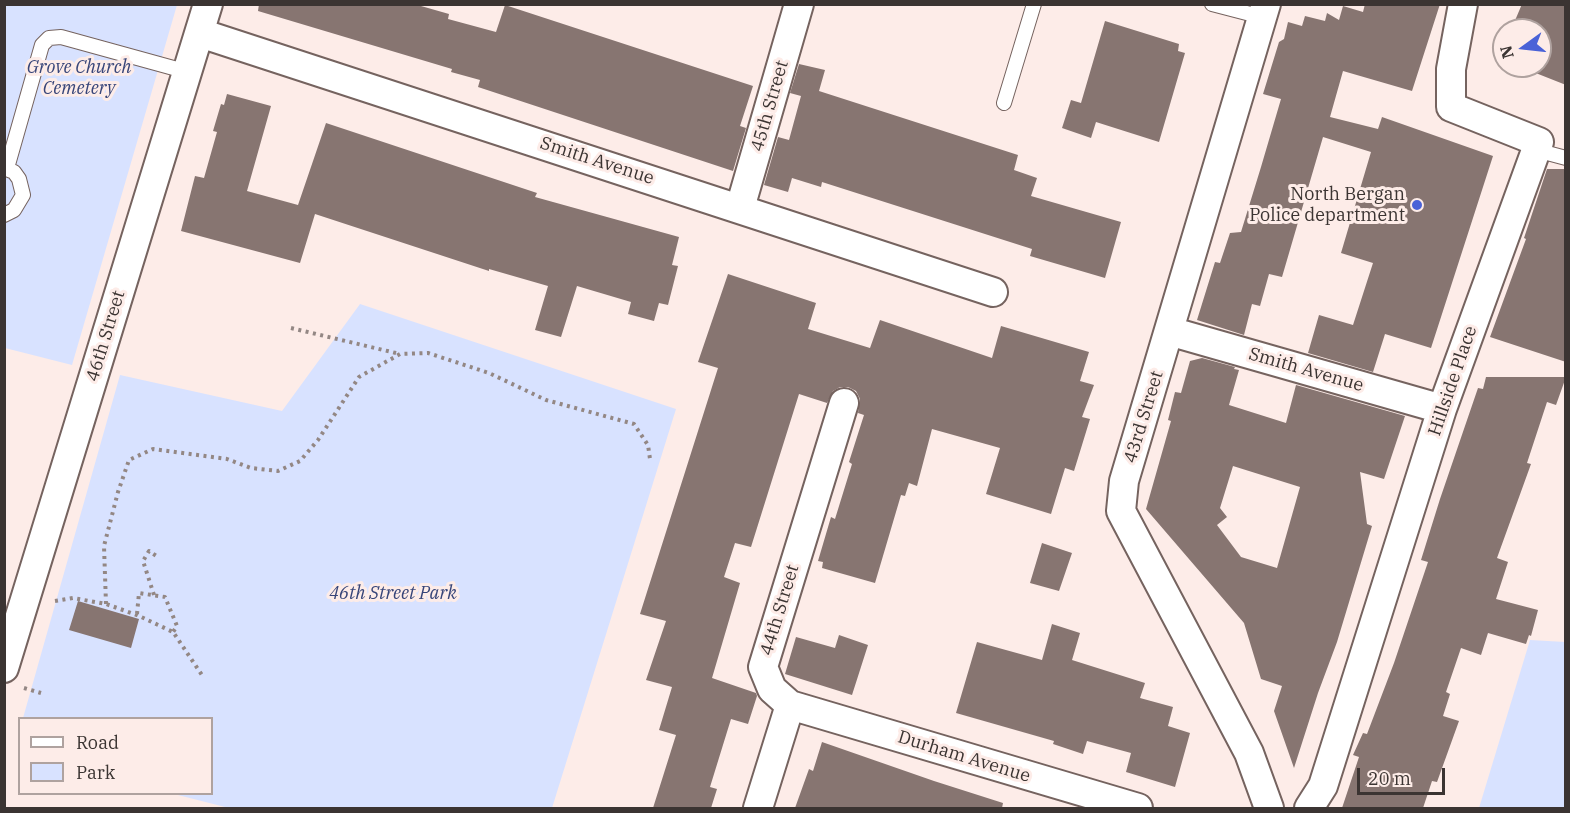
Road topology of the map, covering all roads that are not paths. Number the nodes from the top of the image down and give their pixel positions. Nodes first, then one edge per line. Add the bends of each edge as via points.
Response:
1 (208, 4) edge
2 (799, 4) edge
3 (1034, 4) edge
4 (1212, 4) edge
5 (1462, 4) edge
6 (1264, 11) edge
7 (200, 33) junction
8 (188, 72) junction
9 (1004, 103) dead end
10 (1538, 146) junction
11 (1566, 158) edge
12 (5, 168) edge
13 (741, 208) junction
14 (4, 215) edge
15 (993, 292) dead end
16 (1169, 331) junction
17 (844, 403) dead end
18 (1442, 409) junction
19 (4, 668) edge
20 (790, 705) junction
21 (758, 808) edge
22 (1138, 808) edge
23 (1269, 808) edge
24 (1309, 808) edge

1 - 7 street, 46th Street
2 - 13 street, 45th Street
3 - 9 lane
4 - 6 lane
5 - 10 street via 1450,69 1452,107
6 - 16 street, 43rd Street
7 - 8 street, 46th Street
7 - 13 street, Smith Avenue
8 - 12 lane via 61,37 49,38 42,45
8 - 19 street, 46th Street
10 - 11 lane
10 - 18 street, Hillside Place
12 - 14 lane via 19,179 23,195 14,210
13 - 15 street, Smith Avenue
16 - 18 street, Smith Avenue
16 - 23 street, 43rd Street via 1124,481 1121,511 1249,753
17 - 20 street, 44th Street via 763,667 772,689
18 - 24 street, Hillside Place via 1323,786
20 - 21 street
20 - 22 street, Durham Avenue

